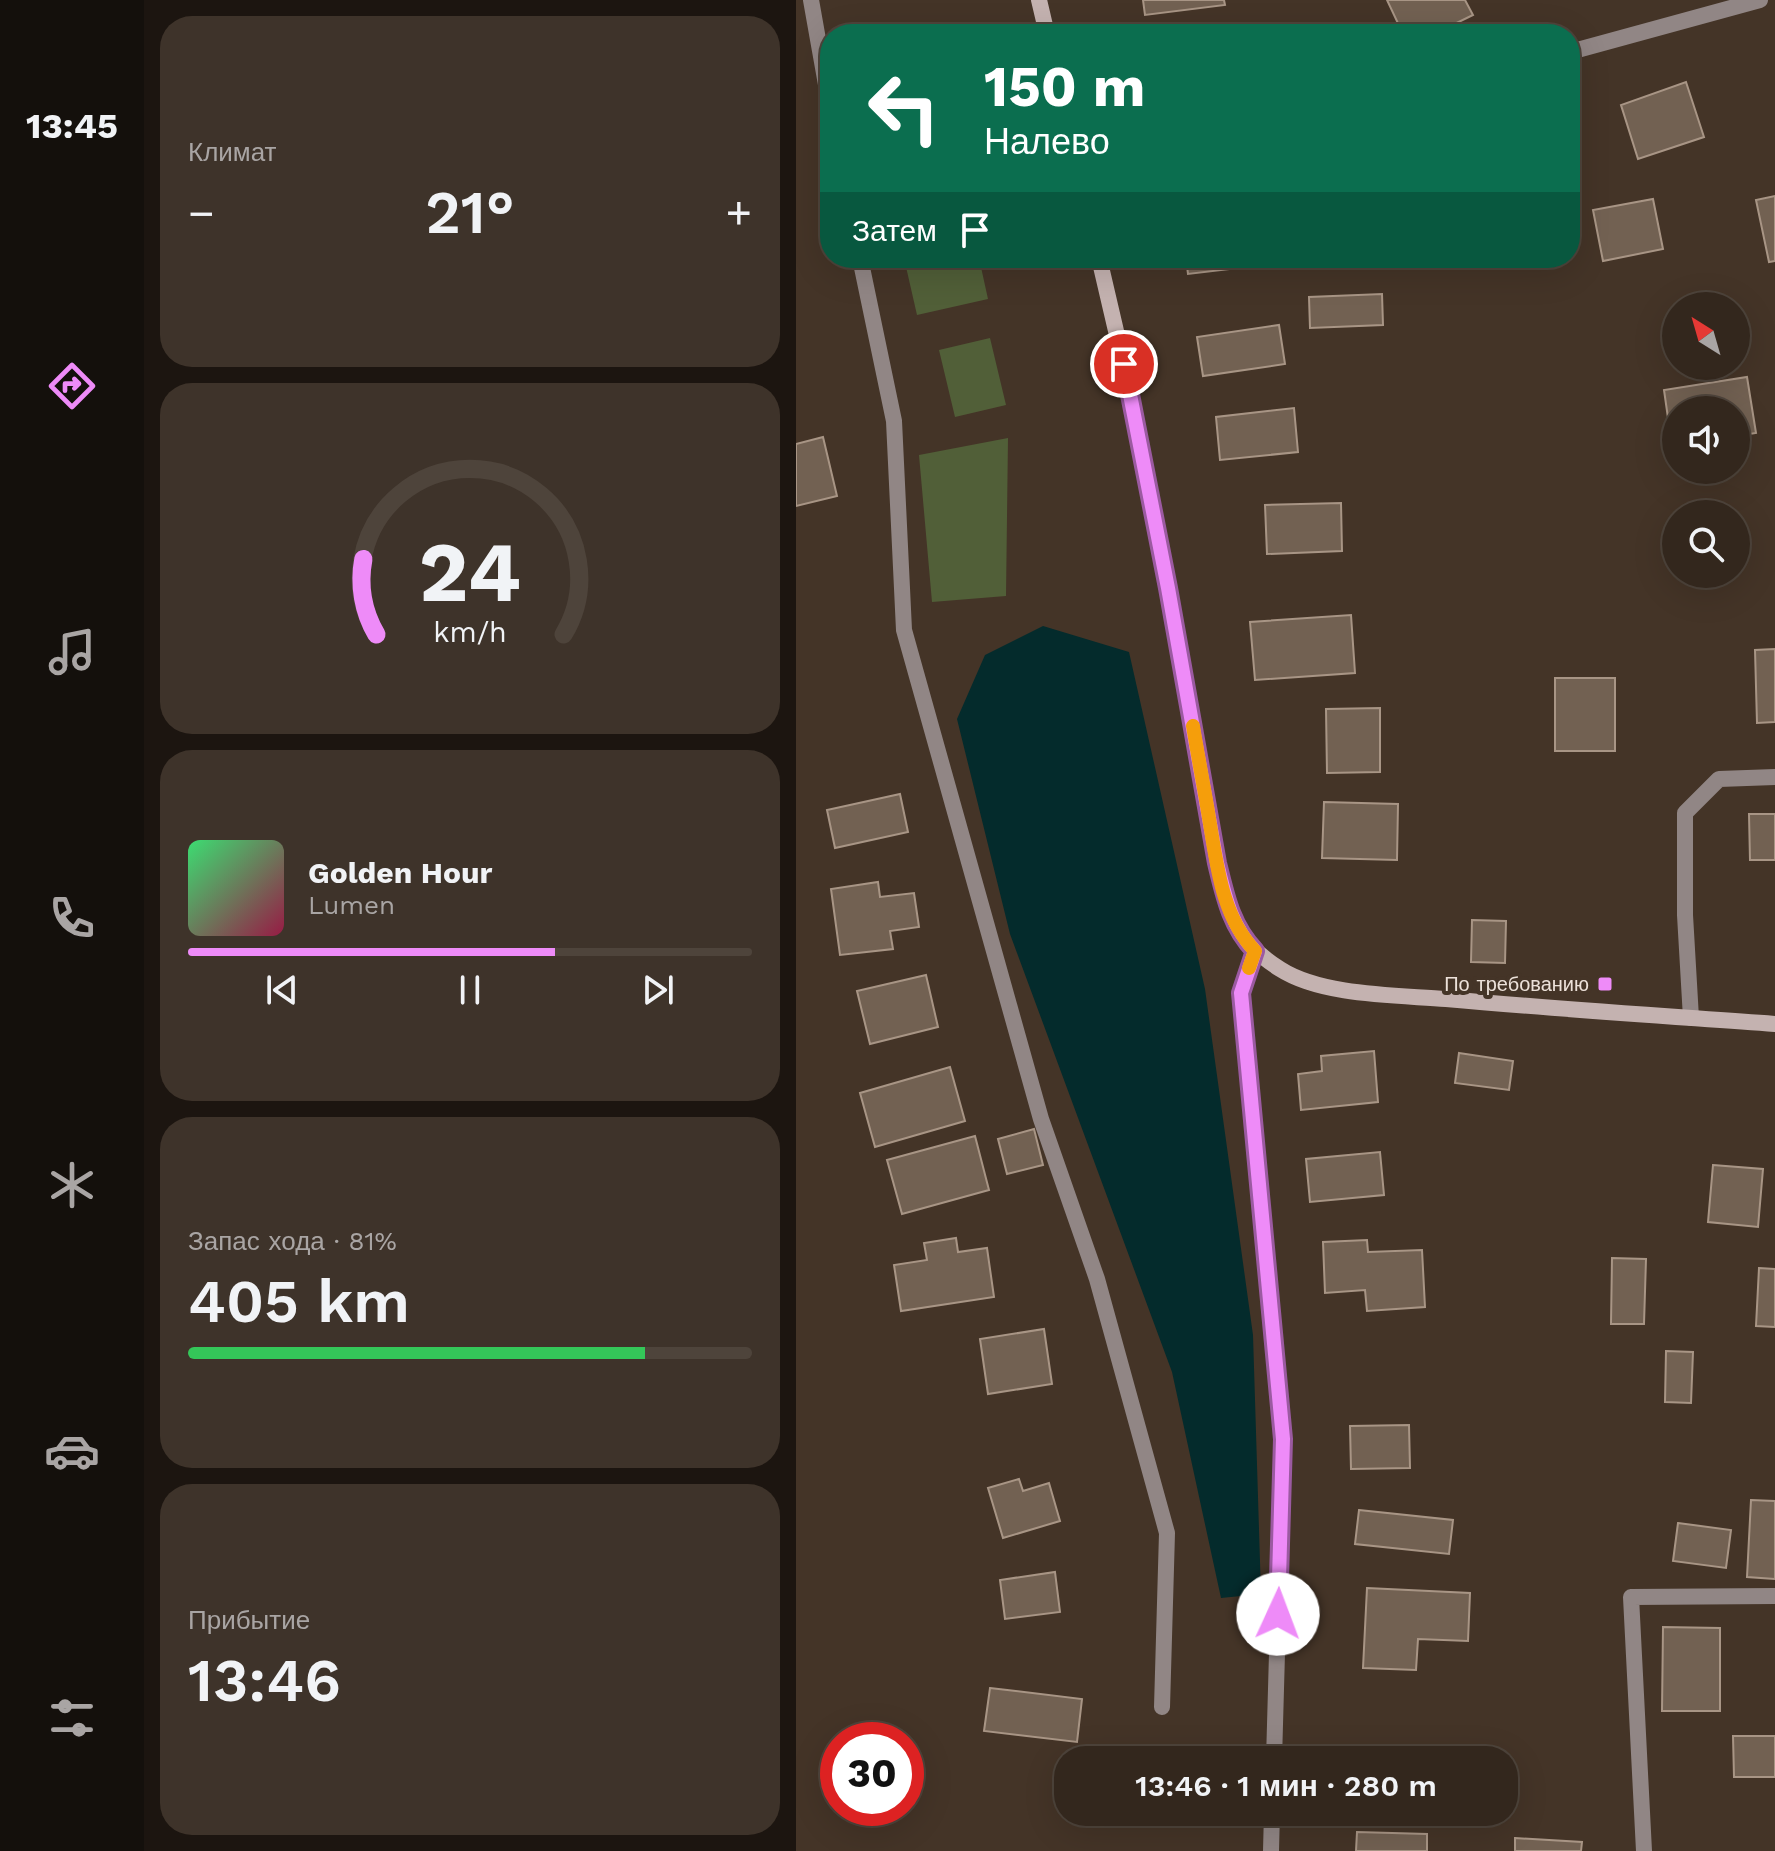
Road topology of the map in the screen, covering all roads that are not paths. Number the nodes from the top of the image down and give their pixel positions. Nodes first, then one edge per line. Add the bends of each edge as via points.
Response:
1 (811, 0) edge
2 (1039, 0) edge
3 (1760, 0) edge
4 (1045, 24) edge
5 (1580, 49) edge
6 (820, 51) edge
7 (862, 268) edge
8 (1101, 268) edge
9 (1775, 777) edge
10 (1255, 951) junction
11 (1691, 1018) junction
12 (1775, 1024) edge
13 (1775, 1596) edge
14 (1162, 1707) dead end
15 (1274, 1746) edge
16 (1272, 1826) edge
17 (1271, 1851) edge
18 (1644, 1851) edge

1 - 6 street
2 - 4 street
3 - 5 street
7 - 14 street via 894,421 904,630 1041,1119 1097,1279 1167,1533
8 - 10 street via 1133,404 1217,863 1235,924
9 - 11 street via 1719,779 1685,813
10 - 11 street via 1305,981 1336,989
10 - 15 street via 1241,993 1283,1439
11 - 12 street
13 - 18 street via 1631,1597
16 - 17 street

